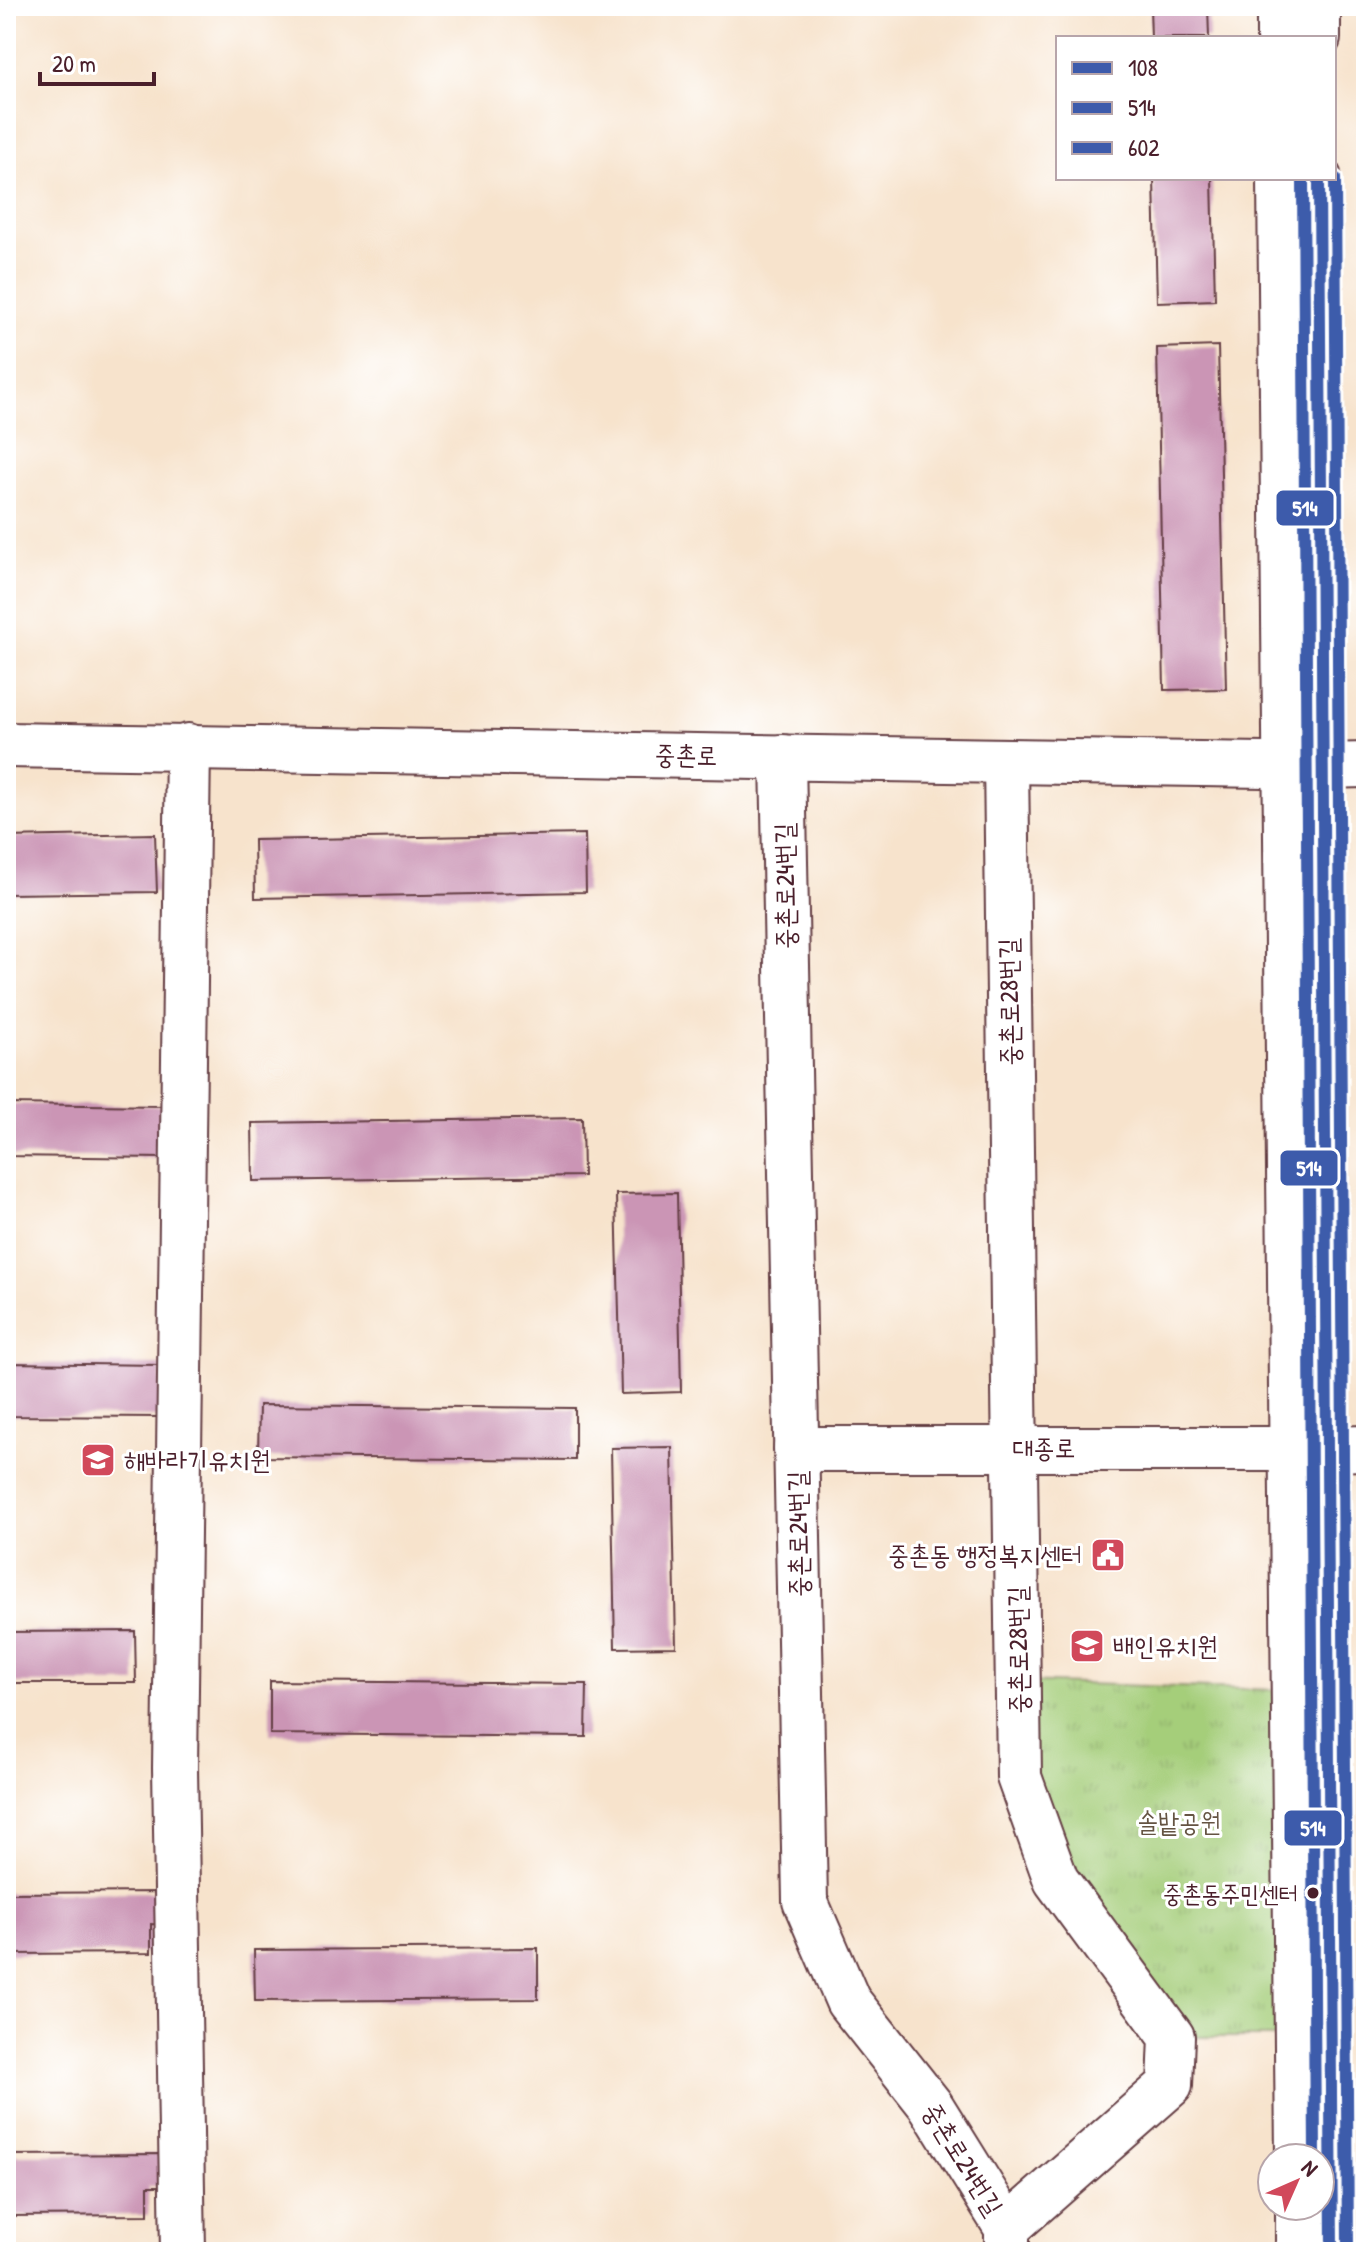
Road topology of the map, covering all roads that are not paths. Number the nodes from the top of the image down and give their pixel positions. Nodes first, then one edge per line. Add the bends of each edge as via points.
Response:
1 (1279, 6) edge
2 (1318, 6) edge
3 (1279, 36) edge
4 (1318, 36) edge
5 (1280, 180) edge
6 (1319, 180) edge
7 (6, 745) edge
8 (188, 746) junction
9 (783, 757) junction
10 (1006, 761) junction
11 (1366, 765) edge
12 (1304, 766) junction
13 (1015, 1448) junction
14 (1328, 1448) edge
15 (796, 1449) junction
16 (1299, 2142) edge
17 (1298, 2222) edge
18 (1007, 2240) edge
19 (183, 2252) edge
20 (1298, 2252) edge
21 (1332, 2252) edge

1 - 3 street
2 - 4 street
5 - 12 street
6 - 12 street
7 - 8 street, 중촌로
8 - 9 street, 중촌로
8 - 19 street via 175,1768
9 - 10 street, 중촌로
9 - 15 street, 중촌로24번길
10 - 12 street, 중촌로
10 - 13 street, 중촌로28번길
11 - 12 street, 중촌로
12 - 14 street
13 - 14 street, 대종로
13 - 15 street, 대종로
13 - 18 street, 중촌로28번길 via 1019,1777 1056,1880 1172,2037 1170,2085
14 - 16 street
14 - 21 street
15 - 18 street, 중촌로24번길 via 805,1901 848,2001 931,2106
17 - 20 street

